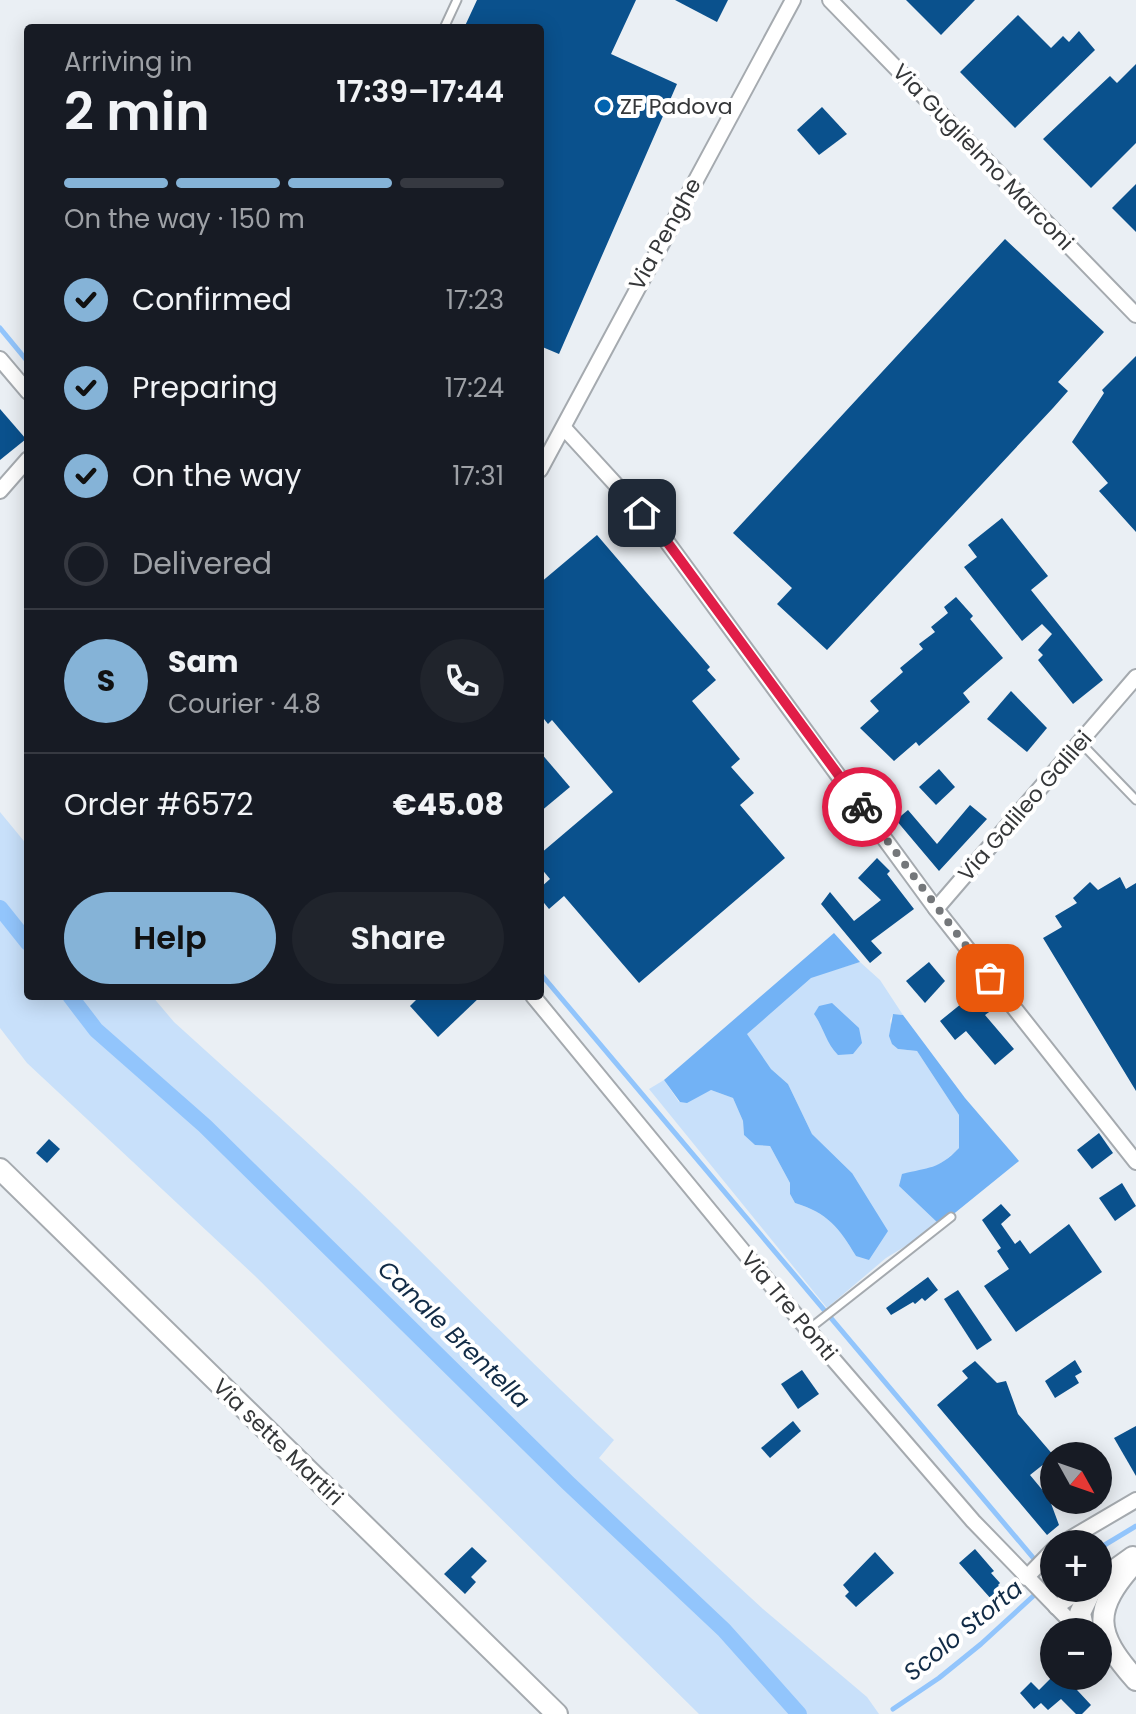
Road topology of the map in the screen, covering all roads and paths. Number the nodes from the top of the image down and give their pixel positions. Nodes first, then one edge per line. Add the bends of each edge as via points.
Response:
1 (457, 0) edge
2 (793, 0) edge
3 (830, 0) edge
4 (446, 24) edge
5 (1136, 315) edge
6 (0, 359) edge
7 (24, 387) edge
8 (564, 428) junction
9 (544, 463) edge
10 (24, 464) edge
11 (0, 491) edge
12 (1136, 677) edge
13 (1080, 742) junction
14 (1136, 800) edge
15 (936, 909) junction
16 (536, 1000) edge
17 (1136, 1162) edge
18 (0, 1169) edge
19 (951, 1217) dead end
20 (808, 1330) junction
21 (1136, 1500) edge
22 (1085, 1530) edge
23 (1136, 1555) edge
24 (1136, 1561) edge
25 (1040, 1566) edge
26 (1112, 1571) edge
27 (1030, 1578) junction
28 (1040, 1589) edge
29 (1051, 1602) edge
30 (1067, 1618) edge
31 (1104, 1618) edge
32 (1112, 1655) edge
33 (1136, 1681) edge
34 (557, 1714) edge

1 - 4 lane
2 - 8 street, Via Penghe
3 - 5 street, Via Guglielmo Marconi
6 - 7 street
8 - 9 street, Via Penghe
8 - 15 street via 662,535
10 - 11 street
12 - 13 street, Via Galileo Galilei
13 - 14 lane
13 - 15 street, Via Galileo Galilei
15 - 17 street
16 - 20 street, Via Tre Ponti
18 - 34 main road, Via sette Martiri
19 - 20 lane
20 - 27 street, Via Tre Ponti
21 - 22 street
23 - 26 main road
24 - 31 main road via 1114,1589
25 - 27 street
27 - 28 street, Via Tre Ponti
29 - 30 street, Via Tre Ponti
32 - 33 main road

